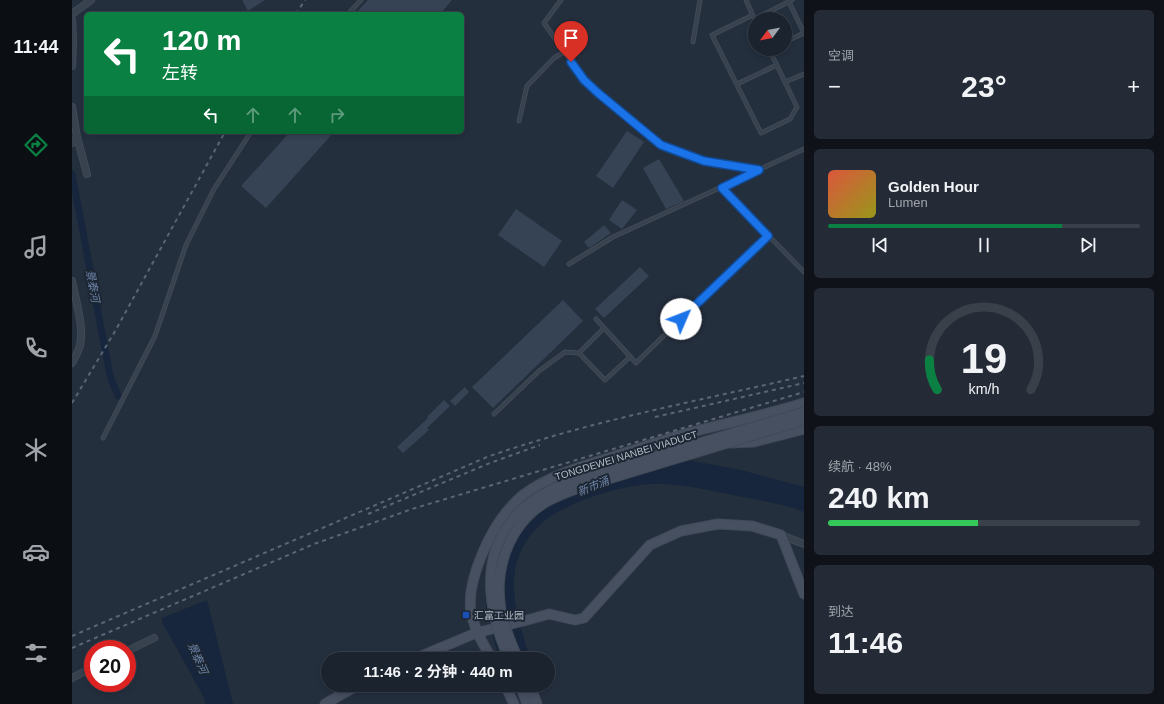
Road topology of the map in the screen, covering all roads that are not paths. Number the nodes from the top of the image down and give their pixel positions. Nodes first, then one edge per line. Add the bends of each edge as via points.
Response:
1 (91, 0) edge
2 (361, 0) edge
3 (561, 0) edge
4 (700, 0) edge
5 (746, 0) edge
6 (790, 1) edge
7 (350, 12) edge
8 (751, 12) edge
9 (767, 12) edge
10 (72, 14) edge
11 (72, 20) edge
12 (748, 20) edge
13 (804, 33) edge
14 (792, 39) edge
15 (693, 42) dead end
16 (564, 52) junction
17 (772, 56) edge
18 (777, 65) junction
19 (72, 66) edge
20 (804, 74) edge
21 (785, 82) junction
22 (737, 84) junction
23 (72, 107) edge
24 (519, 121) dead end
25 (250, 134) edge
26 (77, 137) junction
27 (72, 143) edge
28 (804, 149) edge
29 (759, 170) junction
30 (87, 174) dead end
31 (722, 188) junction
32 (768, 236) junction
33 (568, 264) dead end
34 (804, 272) edge
35 (72, 281) edge
36 (596, 319) dead end
37 (604, 328) junction
38 (579, 353) junction
39 (630, 357) junction
40 (72, 363) edge
41 (804, 403) edge
42 (804, 412) edge
43 (494, 414) dead end
44 (748, 419) junction
45 (804, 420) edge
46 (804, 429) edge
47 (104, 438) dead end
48 (657, 443) junction
49 (746, 444) junction
50 (781, 535) junction
51 (804, 544) edge
52 (804, 594) edge
53 (479, 632) junction
54 (154, 638) dead end
55 (136, 647) edge
56 (431, 652) edge
57 (489, 652) edge
58 (505, 652) edge
59 (515, 652) edge
60 (84, 672) edge
61 (72, 678) edge
62 (346, 692) edge
63 (508, 692) edge
64 (523, 692) edge
65 (533, 692) edge
66 (325, 704) edge
67 (514, 704) edge
68 (527, 704) edge
69 (537, 704) edge

1 - 10 street
2 - 7 lane
3 - 16 lane via 544,23
4 - 15 lane
5 - 8 lane
6 - 9 lane
6 - 13 lane
11 - 19 street
12 - 22 lane via 712,35
13 - 14 lane
16 - 24 lane via 554,58 527,86
16 - 29 lane via 584,80 661,145 704,161
17 - 18 lane
18 - 21 lane
18 - 22 lane
20 - 21 lane
21 - 22 lane via 798,107 790,119 761,133
23 - 26 street
25 - 47 lane via 214,189 186,245 155,336
26 - 27 street
26 - 30 street
28 - 29 lane
29 - 31 lane
31 - 32 lane
31 - 33 lane via 613,237
32 - 34 lane
32 - 39 lane via 636,363
35 - 40 street via 81,340
36 - 37 lane
37 - 38 lane
37 - 39 lane
38 - 39 lane via 605,380
38 - 43 lane via 565,352 539,371
41 - 44 street
42 - 58 street, TONGDEWEI NANBEI VIADUCT, bridge via 569,482 527,505 503,534 494,556 490,576 493,614
44 - 48 street
44 - 49 street via 738,433 740,441
45 - 59 street, TONGDEWEI NANBEI VIADUCT, bridge via 585,486 551,500 531,513 509,543 502,561 499,580 503,618
46 - 49 street
48 - 49 street via 694,438
48 - 53 street via 570,470 547,480 510,508 486,546 473,578 470,609
50 - 51 street
50 - 52 street
50 - 53 street, bridge via 752,526 718,524 681,531 650,545 584,618 576,620 549,614
53 - 56 street
53 - 57 street
54 - 55 street
60 - 61 street
62 - 66 street
63 - 67 street
64 - 68 street
65 - 69 street

